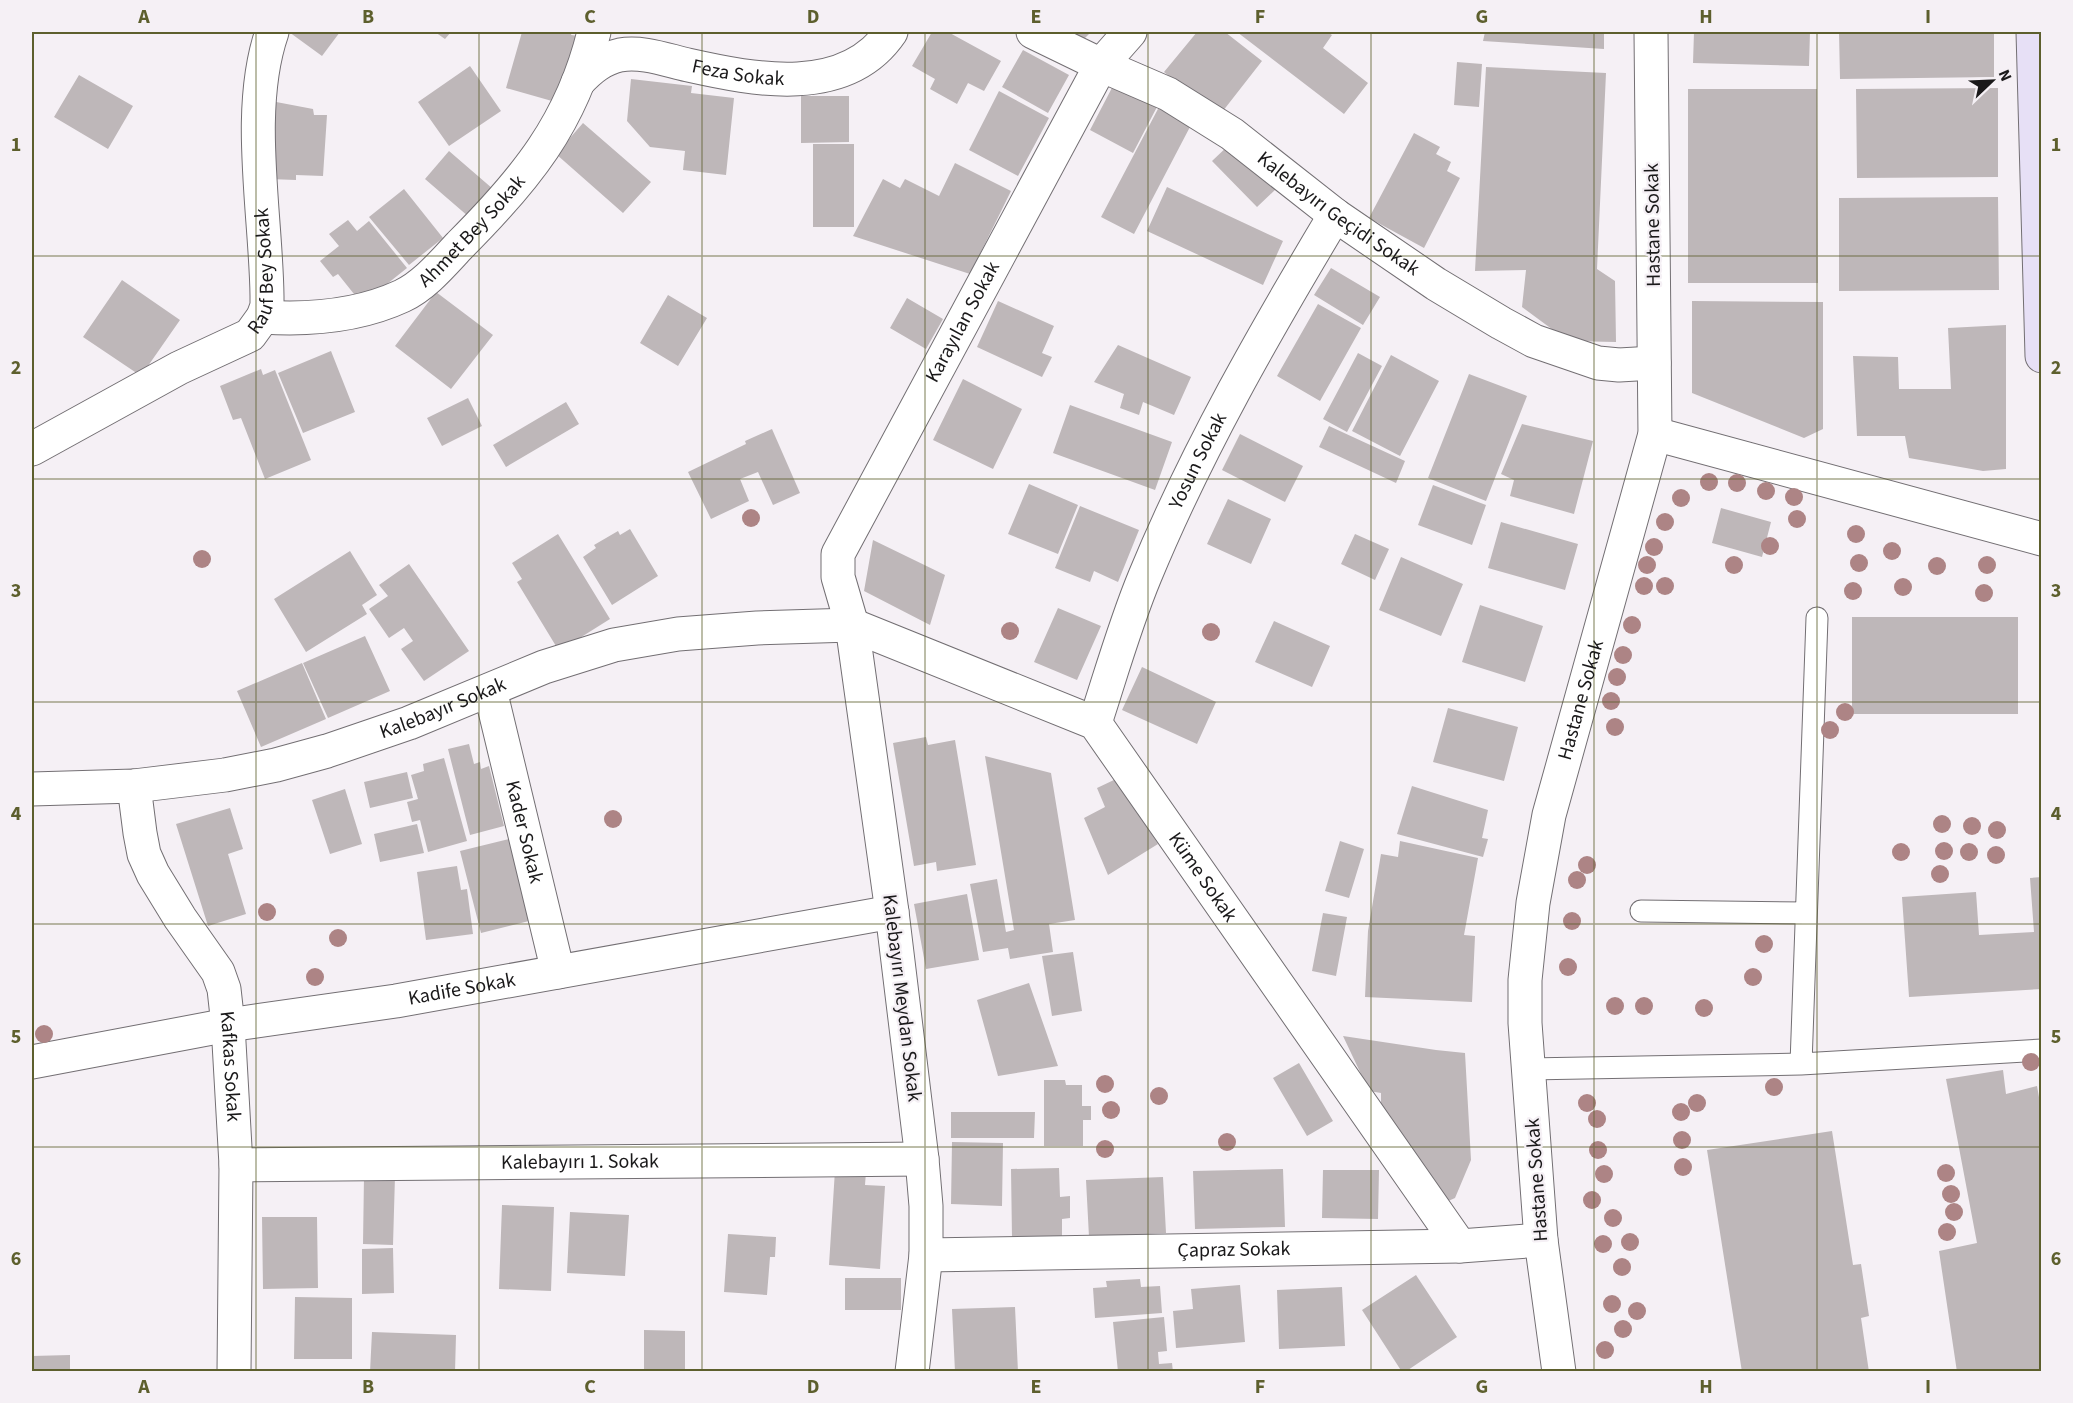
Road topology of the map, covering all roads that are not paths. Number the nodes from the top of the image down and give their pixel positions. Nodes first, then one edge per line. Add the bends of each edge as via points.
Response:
1 (272, 32) edge
2 (594, 32) edge
3 (891, 32) edge
4 (1033, 32) edge
5 (1130, 32) edge
6 (1651, 32) edge
7 (2033, 32) edge
8 (1101, 65) junction
9 (578, 82) junction
10 (1335, 215) junction
11 (263, 317) junction
12 (2042, 356) edge
13 (1654, 363) junction
14 (1655, 434) junction
15 (32, 449) edge
16 (2042, 539) edge
17 (1818, 618) dead end
18 (852, 625) junction
19 (490, 690) junction
20 (1095, 723) junction
21 (134, 786) junction
22 (32, 789) edge
23 (1641, 911) dead end
24 (892, 912) junction
25 (1806, 913) junction
26 (558, 972) junction
27 (228, 1025) junction
28 (2042, 1050) edge
29 (32, 1062) edge
30 (1801, 1064) junction
31 (1528, 1069) junction
32 (922, 1159) junction
33 (236, 1165) junction
34 (1541, 1240) junction
35 (1460, 1246) junction
36 (926, 1255) junction
37 (234, 1371) edge
38 (912, 1371) edge
39 (1559, 1371) edge

1 - 11 street, Rauf Bey Sokak via 260,93 267,276
2 - 9 street, Ahmet Bey Sokak
3 - 9 street, Feza Sokak via 861,62 820,77 755,76 629,54 604,60
4 - 8 street, Kalebayırı Geçidi Sokak
5 - 8 street, Karayılan Sokak
6 - 13 street, Hastane Sokak
7 - 12 main road
8 - 10 street, Kalebayırı Geçidi Sokak via 1168,94 1232,134
8 - 18 street, Karayılan Sokak via 838,554 838,577
9 - 11 street, Ahmet Bey Sokak via 552,137 534,164 486,220 420,284 385,303 355,311 296,320
10 - 13 street, Kalebayırı Geçidi Sokak via 1436,284 1534,341 1598,363
10 - 20 street, Yosun Sokak via 1203,448 1144,578
11 - 15 street, Rauf Bey Sokak via 250,335 179,368
13 - 14 street, Hastane Sokak
14 - 16 street
14 - 31 street, Hastane Sokak via 1549,815 1533,903 1525,980
17 - 25 lane
18 - 19 street, Kalebayır Sokak via 678,634 624,644 544,667
18 - 20 street
18 - 24 street, Kalebayırı Meydan Sokak
19 - 21 street, Kalebayır Sokak via 399,727 276,765
19 - 26 street, Kader Sokak
20 - 35 street, Küme Sokak
21 - 22 street, Kalebayır Sokak
21 - 27 street, Kafkas Sokak via 144,854 174,909 218,972 225,989
23 - 25 lane
24 - 26 street, Kadife Sokak
24 - 32 street, Kalebayırı Meydan Sokak
25 - 30 lane
26 - 27 street, Kadife Sokak
27 - 29 street, Kadife Sokak
27 - 33 street, Kafkas Sokak
28 - 30 lane
30 - 31 lane
31 - 34 street, Hastane Sokak
32 - 33 street, Kalebayırı 1. Sokak
32 - 36 street, Kalebayırı Meydan Sokak
33 - 37 street, Kafkas Sokak
34 - 35 street, Çapraz Sokak
34 - 39 street, Hastane Sokak
35 - 36 street, Çapraz Sokak
36 - 38 street, Kalebayırı Meydan Sokak

